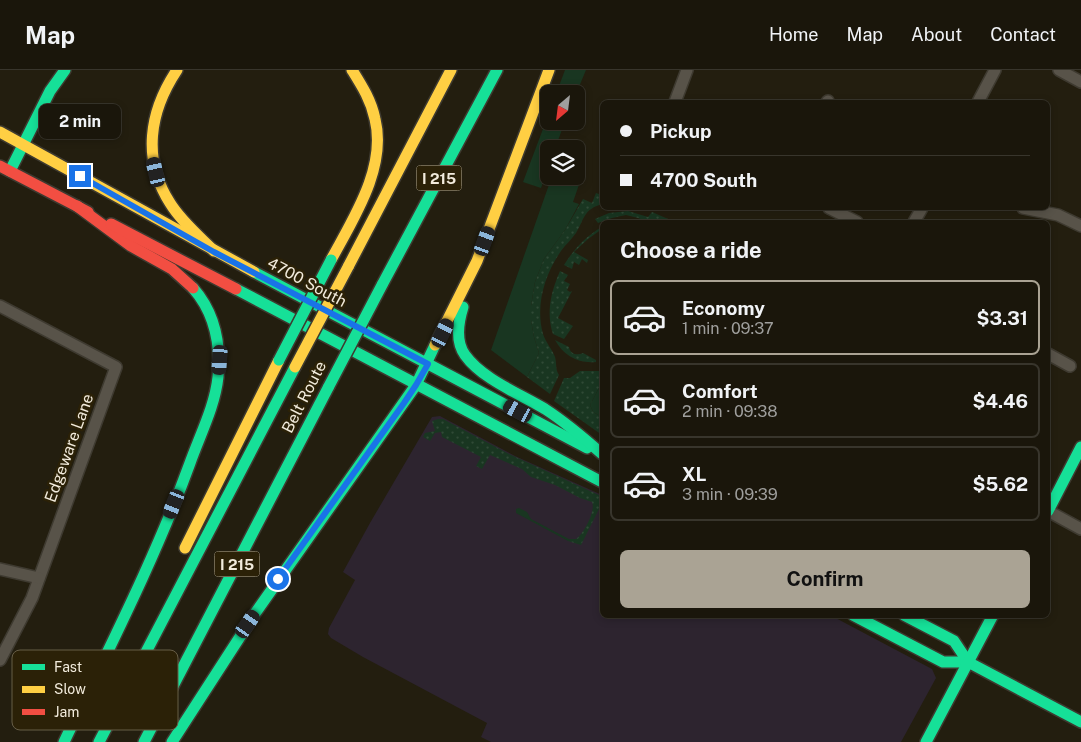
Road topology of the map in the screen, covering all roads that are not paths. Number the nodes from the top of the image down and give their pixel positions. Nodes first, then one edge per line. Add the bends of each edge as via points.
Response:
1 (65, 70) edge
2 (177, 70) edge
3 (352, 70) edge
4 (451, 70) edge
5 (497, 70) edge
6 (549, 70) edge
7 (687, 70) edge
8 (995, 70) edge
9 (1058, 70) edge
10 (1081, 82) edge
11 (676, 100) edge
12 (979, 100) edge
13 (0, 132) edge
14 (22, 144) junction
15 (5, 168) edge
16 (77, 206) junction
17 (833, 210) edge
18 (1033, 210) edge
19 (853, 220) edge
20 (1081, 226) edge
21 (214, 252) junction
22 (477, 260) junction
23 (0, 306) edge
24 (1050, 355) edge
25 (428, 364) junction
26 (1070, 366) dead end
27 (416, 385) junction
28 (1081, 447) edge
29 (600, 453) edge
30 (600, 454) edge
31 (600, 481) edge
32 (1050, 507) edge
33 (1050, 512) edge
34 (1081, 529) edge
35 (181, 557) dead end
36 (0, 569) edge
37 (173, 575) dead end
38 (39, 578) junction
39 (859, 618) edge
40 (910, 618) edge
41 (991, 618) edge
42 (149, 646) junction
43 (108, 650) edge
44 (147, 650) edge
45 (0, 660) edge
46 (968, 662) junction
47 (178, 677) edge
48 (1081, 722) edge
49 (70, 730) edge
50 (105, 730) edge
51 (150, 730) edge
52 (64, 742) edge
53 (99, 742) edge
54 (144, 742) edge
55 (172, 742) edge
56 (926, 742) edge

1 - 14 main road
2 - 21 main road via 165,88 155,114 154,162 160,184 171,204
3 - 35 main road, bridge via 366,91 377,127 375,166 369,184
4 - 42 main road, Belt Route / I 215, bridge
5 - 47 main road, Belt Route / I 215, bridge
6 - 22 main road
7 - 11 street
8 - 12 street
9 - 10 street
13 - 14 main road, 4700 South
14 - 15 main road
14 - 21 main road, 4700 South
15 - 16 main road
16 - 27 main road
16 - 43 main road via 196,290 214,324 220,360 214,398 163,531
17 - 19 street
18 - 20 street via 1058,215
21 - 25 main road, 4700 South
22 - 25 main road
22 - 29 main road via 458,325 465,356 482,372 556,417
23 - 38 street, Edgeware Lane via 116,367
24 - 26 street
25 - 27 main road
25 - 30 main road, 4700 South
27 - 31 main road
27 - 55 main road via 246,626
28 - 32 main road
33 - 34 street
36 - 38 street
37 - 42 main road
38 - 45 street, Edgeware Lane via 25,614
39 - 46 main road via 942,662
40 - 46 main road via 954,641
41 - 46 main road
42 - 44 main road, Belt Route / I 215
46 - 48 main road
46 - 56 main road
49 - 52 main road
50 - 53 main road, Belt Route / I 215
51 - 54 main road, Belt Route / I 215, bridge

